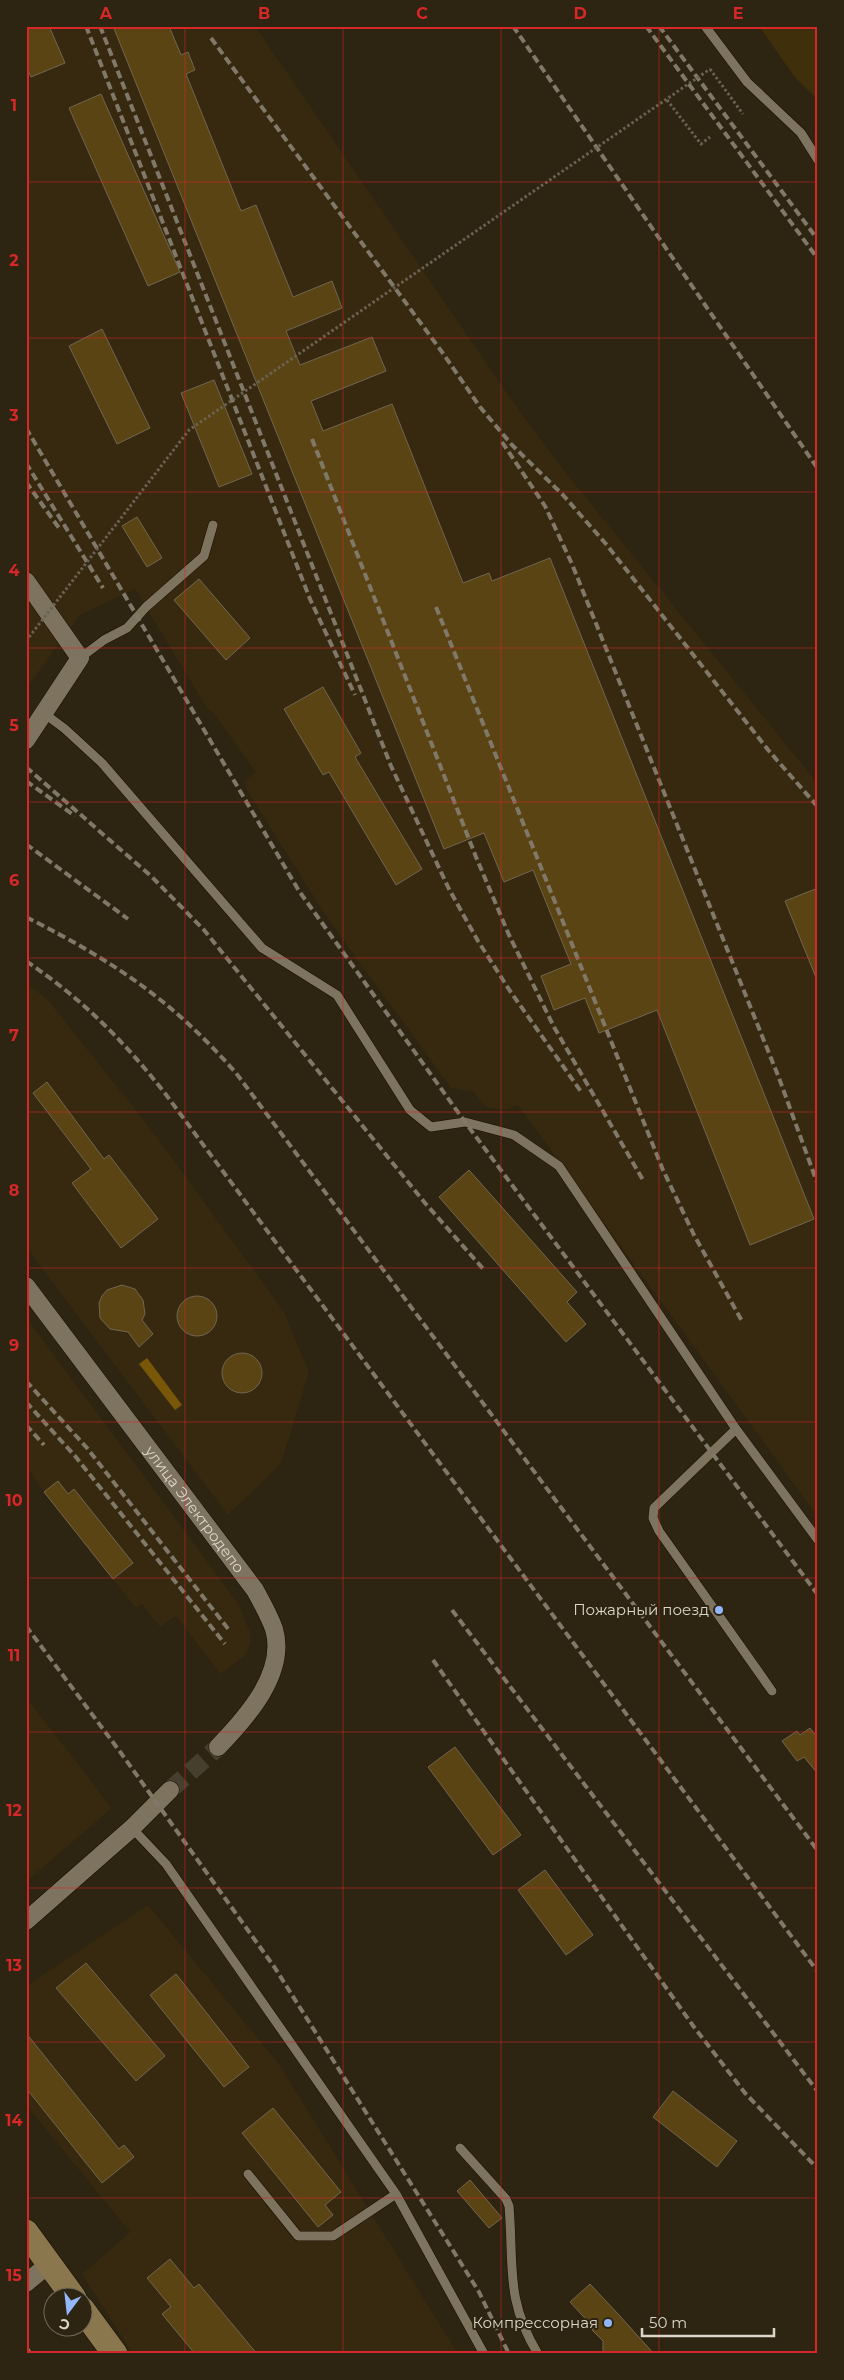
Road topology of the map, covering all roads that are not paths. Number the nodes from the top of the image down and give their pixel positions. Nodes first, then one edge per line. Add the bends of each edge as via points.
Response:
1 (705, 26) edge
2 (818, 160) edge
3 (213, 525) dead end
4 (26, 581) edge
5 (80, 658) junction
6 (45, 714) junction
7 (26, 740) edge
8 (26, 1286) edge
9 (736, 1429) junction
10 (818, 1540) edge
11 (772, 1691) dead end
12 (218, 1747) tunnel mouth
13 (170, 1790) tunnel mouth
14 (132, 1828) junction
15 (26, 1920) edge
16 (460, 2148) dead end
17 (248, 2174) dead end
18 (396, 2194) junction
19 (26, 2232) edge
20 (50, 2264) junction
21 (26, 2283) edge
22 (67, 2288) edge
23 (92, 2323) edge
24 (115, 2354) edge
25 (484, 2354) edge
26 (538, 2354) edge

1 - 2 lane via 747,82 801,134
3 - 5 lane via 204,556 127,628
4 - 5 street
5 - 6 street
6 - 7 street
6 - 9 lane via 102,763 262,948 337,995 410,1110 431,1127 465,1122 514,1135 559,1166
8 - 12 street, улица Электродепо via 255,1590 268,1613 276,1648 272,1668 253,1707
9 - 10 lane
9 - 11 lane via 654,1508 653,1518
13 - 14 street
14 - 15 street
14 - 18 lane via 166,1864
16 - 26 lane via 509,2206 513,2293
17 - 18 lane via 298,2236 333,2236
18 - 25 lane
19 - 20 street
20 - 21 street
20 - 22 street
23 - 24 street

